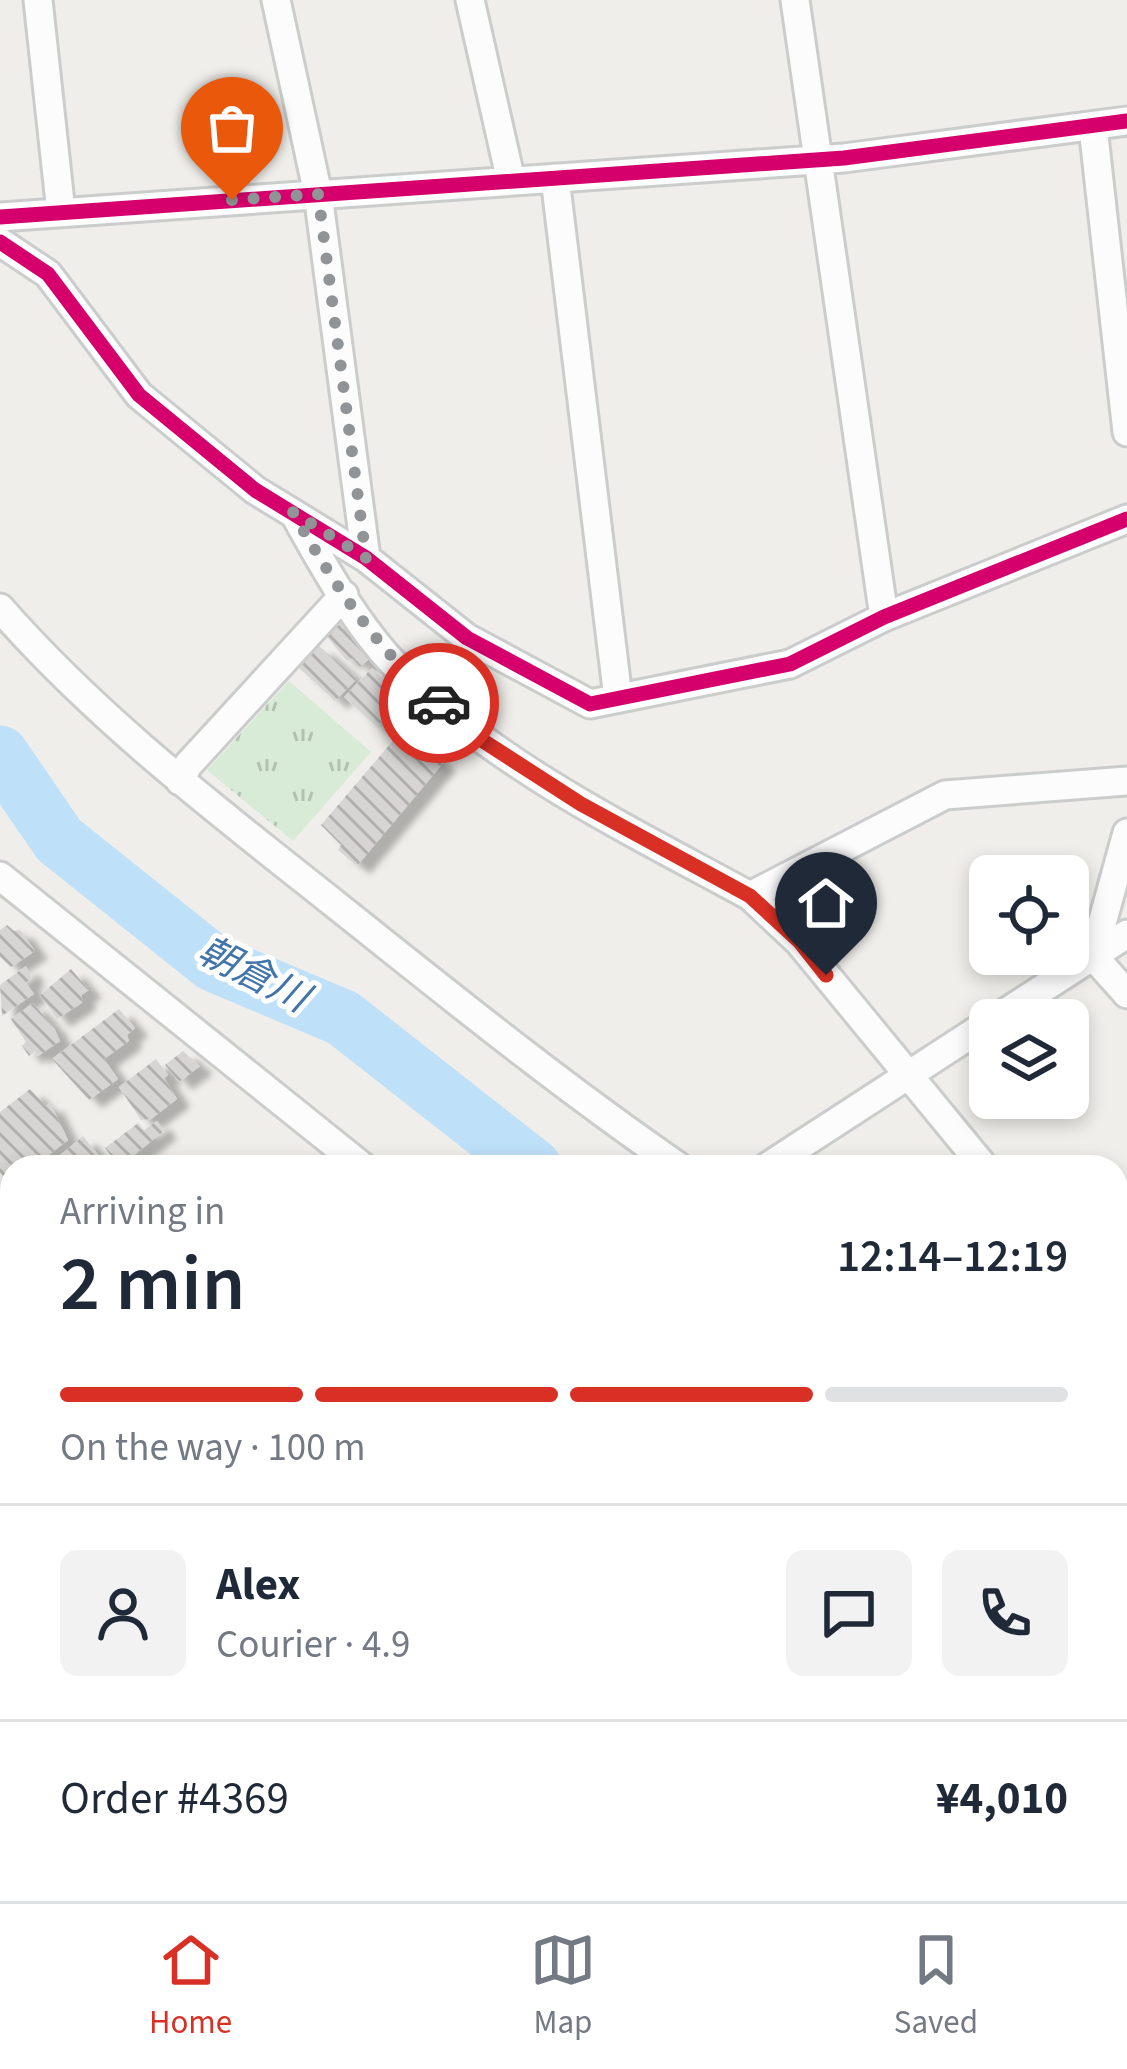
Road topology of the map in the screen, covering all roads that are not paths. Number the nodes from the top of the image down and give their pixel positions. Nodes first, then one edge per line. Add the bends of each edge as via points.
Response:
1 (38, 0) edge
2 (276, 0) edge
3 (470, 0) edge
4 (795, 0) edge
5 (1127, 121) edge
6 (1094, 127) junction
7 (817, 160) junction
8 (556, 178) junction
9 (512, 181) junction
10 (318, 194) junction
11 (61, 212) junction
12 (0, 217) edge
13 (0, 242) edge
14 (1127, 432) edge
15 (293, 512) junction
16 (1127, 519) edge
17 (366, 558) junction
18 (344, 595) junction
19 (0, 608) edge
20 (884, 617) junction
21 (618, 698) junction
22 (179, 781) junction
23 (1127, 781) edge
24 (1127, 833) edge
25 (3, 883) edge
26 (750, 896) junction
27 (1127, 934) edge
28 (1093, 956) junction
29 (1127, 994) edge
30 (1026, 999) edge
31 (969, 1036) edge
32 (908, 1076) junction
33 (348, 1155) edge
34 (662, 1155) edge
35 (786, 1155) edge
36 (973, 1155) edge

1 - 11 street
2 - 10 street
3 - 9 street
4 - 7 street
5 - 6 street
6 - 7 street
6 - 14 street
7 - 8 street
7 - 20 street
8 - 9 street
8 - 21 street
9 - 10 street
10 - 11 street
10 - 17 street
11 - 12 street
13 - 15 street via 48,274 139,395
15 - 17 street
15 - 18 street
16 - 20 street
17 - 21 street via 467,638 590,704
18 - 22 street
18 - 26 street via 394,664 477,737
19 - 22 street
20 - 21 street via 790,664
22 - 34 street
23 - 26 street via 944,795
24 - 28 street
25 - 33 street
26 - 32 street via 800,942
27 - 28 street
28 - 29 street
28 - 30 street
31 - 32 street
32 - 35 street
32 - 36 street

